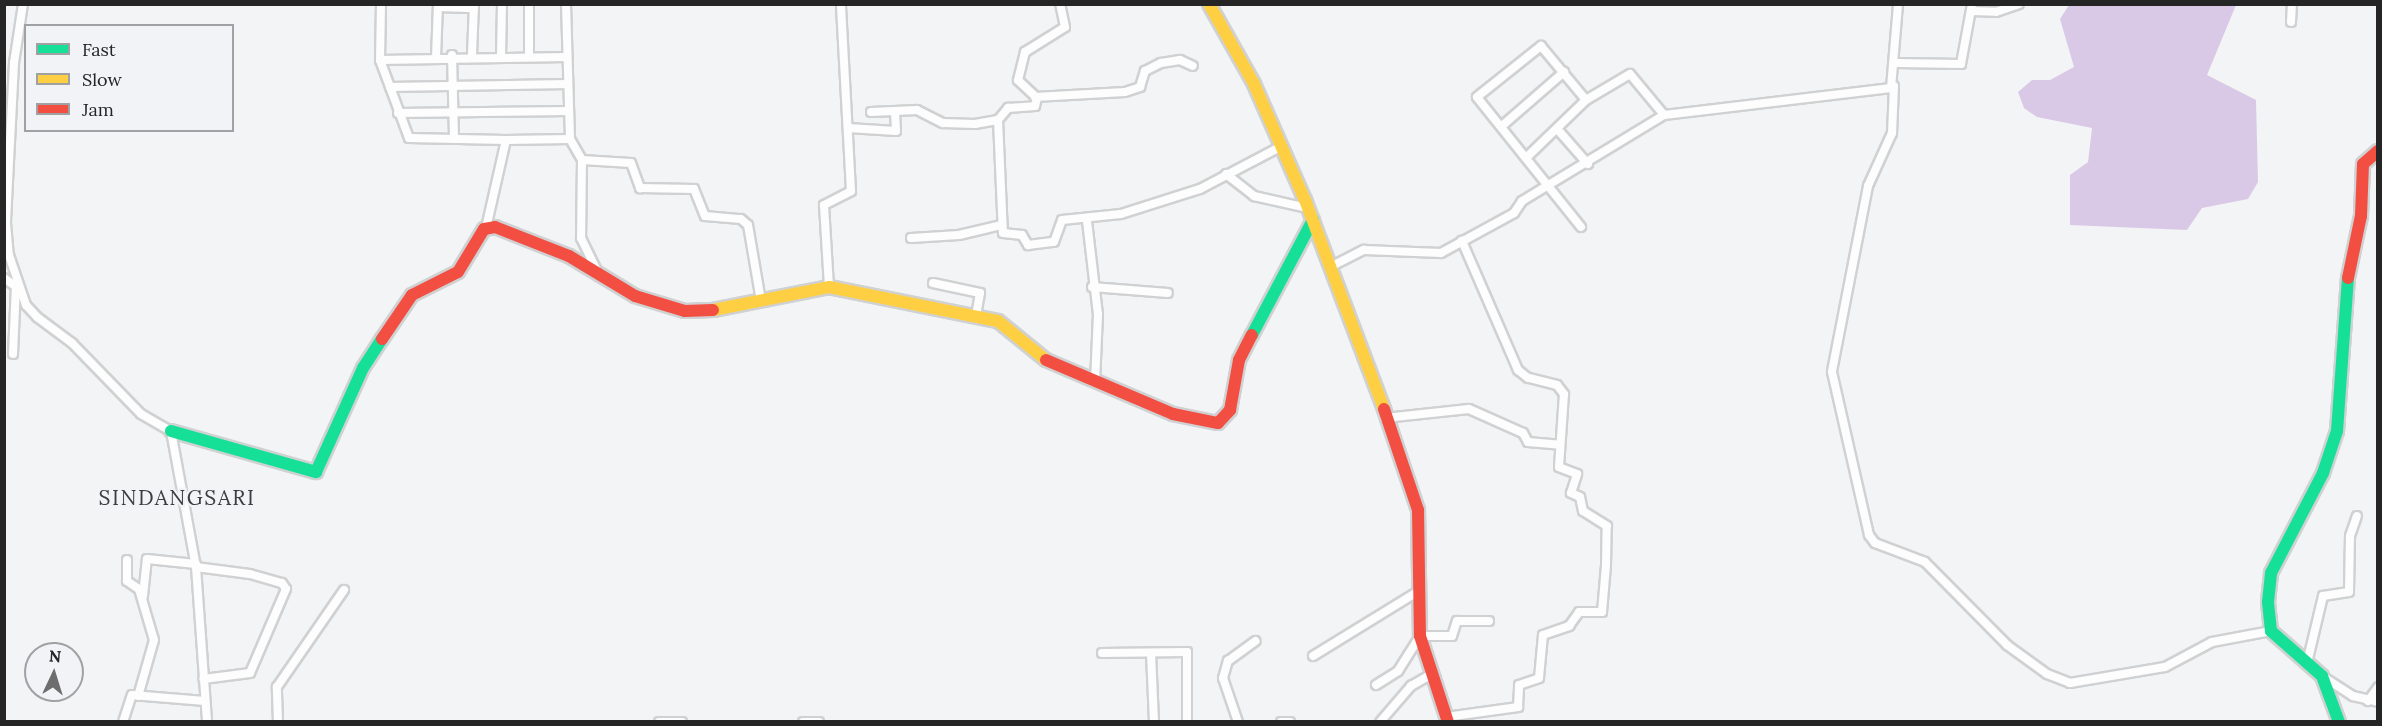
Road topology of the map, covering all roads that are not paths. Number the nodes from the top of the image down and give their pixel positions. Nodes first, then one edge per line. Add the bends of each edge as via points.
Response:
1 (23, 4) edge
2 (381, 4) edge
3 (502, 4) edge
4 (529, 4) edge
5 (566, 4) edge
6 (841, 4) edge
7 (1060, 4) edge
8 (1209, 4) edge
9 (1898, 4) edge
10 (2019, 4) edge
11 (2292, 4) edge
12 (438, 6) edge
13 (474, 6) edge
14 (1972, 8) edge
15 (2291, 22) dead end
16 (452, 55) junction
17 (472, 55) junction
18 (501, 56) junction
19 (529, 57) junction
20 (567, 57) junction
21 (436, 58) junction
22 (380, 60) junction
23 (1896, 63) junction
24 (1193, 66) dead end
25 (1564, 72) junction
26 (568, 84) junction
27 (455, 85) junction
28 (1894, 86) junction
29 (390, 87) junction
30 (1035, 97) junction
31 (1586, 100) junction
32 (569, 111) junction
33 (895, 111) junction
34 (871, 112) dead end
35 (398, 113) junction
36 (450, 114) junction
37 (1664, 115) junction
38 (998, 120) junction
39 (1503, 125) junction
40 (848, 128) junction
41 (1558, 131) junction
42 (454, 139) junction
43 (570, 139) junction
44 (506, 140) junction
45 (1281, 147) junction
46 (2378, 151) edge
47 (1529, 155) junction
48 (582, 160) junction
49 (1588, 164) junction
50 (1226, 174) junction
51 (1550, 187) junction
52 (1310, 214) junction
53 (1087, 221) junction
54 (1001, 225) junction
55 (1581, 226) dead end
56 (486, 228) junction
57 (911, 238) dead end
58 (1462, 241) junction
59 (1332, 266) junction
60 (598, 273) junction
61 (4, 278) edge
62 (933, 284) dead end
63 (829, 287) junction
64 (18, 288) junction
65 (1092, 288) junction
66 (1168, 292) dead end
67 (761, 301) junction
68 (976, 316) junction
69 (13, 354) dead end
70 (1095, 382) junction
71 (1385, 418) junction
72 (171, 431) junction
73 (1560, 445) junction
74 (2357, 516) dead end
75 (127, 560) dead end
76 (196, 565) junction
77 (344, 590) dead end
78 (1417, 592) junction
79 (143, 602) junction
80 (1489, 621) dead end
81 (2271, 631) junction
82 (1420, 636) junction
83 (1256, 641) dead end
84 (1102, 653) dead end
85 (1151, 653) junction
86 (1312, 656) dead end
87 (2308, 659) junction
88 (1432, 674) junction
89 (2322, 676) junction
90 (203, 679) junction
91 (1376, 685) dead end
92 (2378, 687) edge
93 (138, 696) junction
94 (205, 701) junction
95 (2368, 701) junction
96 (2378, 702) edge
97 (1447, 719) edge
98 (123, 722) edge
99 (207, 722) edge
100 (278, 722) edge
101 (659, 722) edge
102 (682, 722) edge
103 (803, 722) edge
104 (819, 722) edge
105 (1154, 722) edge
106 (1187, 722) edge
107 (1238, 722) edge
108 (1281, 722) edge
109 (1290, 722) edge
110 (1380, 722) edge
111 (2339, 722) edge

1 - 64 street via 15,52 6,223
2 - 22 street
3 - 18 street
4 - 19 street
5 - 20 street
6 - 40 street
7 - 30 street via 1065,27 1025,50 1018,80
8 - 45 street via 1254,84
9 - 23 street
10 - 14 street via 1996,12
11 - 15 street
12 - 13 street
12 - 21 street
13 - 17 street
14 - 23 street via 1961,64
16 - 17 street
16 - 21 street
16 - 27 street
17 - 18 street
18 - 19 street
19 - 20 street
20 - 26 street
21 - 22 street
22 - 29 street
23 - 28 street
24 - 30 street via 1180,60 1161,63 1145,71 1140,86 1125,92
25 - 31 street
25 - 39 street
25 - 39 street via 1537,47 1477,97
26 - 27 street
26 - 32 street
27 - 29 street
27 - 36 street
28 - 37 street
28 - 81 street via 1892,133 1868,186 1832,372 1869,535 1875,543 1925,562 2007,645 2047,674 2070,683 2164,667 2212,642
29 - 35 street
30 - 38 street via 1035,106 1008,108
31 - 37 street via 1629,74
31 - 41 street
32 - 36 street
32 - 43 street
33 - 34 street
33 - 38 street via 917,110 947,123
33 - 40 street via 896,131
35 - 36 street
35 - 42 street via 409,138
36 - 42 street
37 - 49 street via 1638,126
38 - 54 street
39 - 47 street
40 - 63 street via 851,191 825,205
41 - 47 street
41 - 49 street
42 - 44 street
43 - 44 street
43 - 48 street
44 - 56 street
45 - 50 street
45 - 52 street
46 - 81 street via 2363,164 2361,216 2345,293 2345,378 2337,431 2323,473 2271,573
47 - 51 street
48 - 60 street via 579,224
48 - 67 street via 631,163 640,188 694,189 705,216 741,219 748,225
49 - 51 street
50 - 52 street via 1254,196
50 - 53 street via 1200,189
51 - 55 street
51 - 58 street
52 - 59 street
52 - 70 street via 1239,360 1226,420 1211,423 1173,414
53 - 54 street via 1062,220 1054,242 1030,245 1022,235 1005,236
53 - 65 street
54 - 57 street via 959,236
56 - 60 street via 560,252
56 - 72 street via 458,272 412,295 363,368 316,472
58 - 59 street via 1430,256 1364,250
58 - 73 street via 1518,370 1528,378 1557,385 1564,394 1567,405
59 - 71 street
60 - 67 street via 635,296 685,311
61 - 64 street
62 - 68 street via 980,293
63 - 67 street
63 - 68 street
64 - 69 street
64 - 72 street via 37,317 72,343 141,414
65 - 66 street
65 - 70 street via 1098,314
68 - 70 street via 998,321 1053,365
71 - 73 street via 1469,409 1523,433 1528,442
71 - 78 street via 1418,510
72 - 76 street
73 - 97 street via 1559,467 1578,476 1571,493 1580,498 1583,511 1607,526 1603,608 1599,615 1579,612 1569,626 1543,635 1539,678 1520,684 1518,708
74 - 87 street via 2350,536 2349,594 2323,596
75 - 79 street via 128,582 138,588
76 - 79 street via 147,559
76 - 90 street
76 - 90 street via 250,574 282,583 286,589 250,673
77 - 100 street via 277,687
78 - 82 street
78 - 86 street
79 - 93 street via 154,640
80 - 82 street via 1457,621 1452,636
81 - 87 street
82 - 88 street
82 - 91 street via 1398,671
83 - 107 street via 1228,661 1223,678
84 - 85 street
85 - 105 street
85 - 106 street via 1189,654
87 - 89 street
88 - 97 street
88 - 110 street via 1411,686
89 - 95 street
89 - 111 street
90 - 94 street
92 - 95 street
93 - 94 street
93 - 98 street via 130,697
94 - 99 street
95 - 96 street
101 - 102 street
103 - 104 street
108 - 109 street

